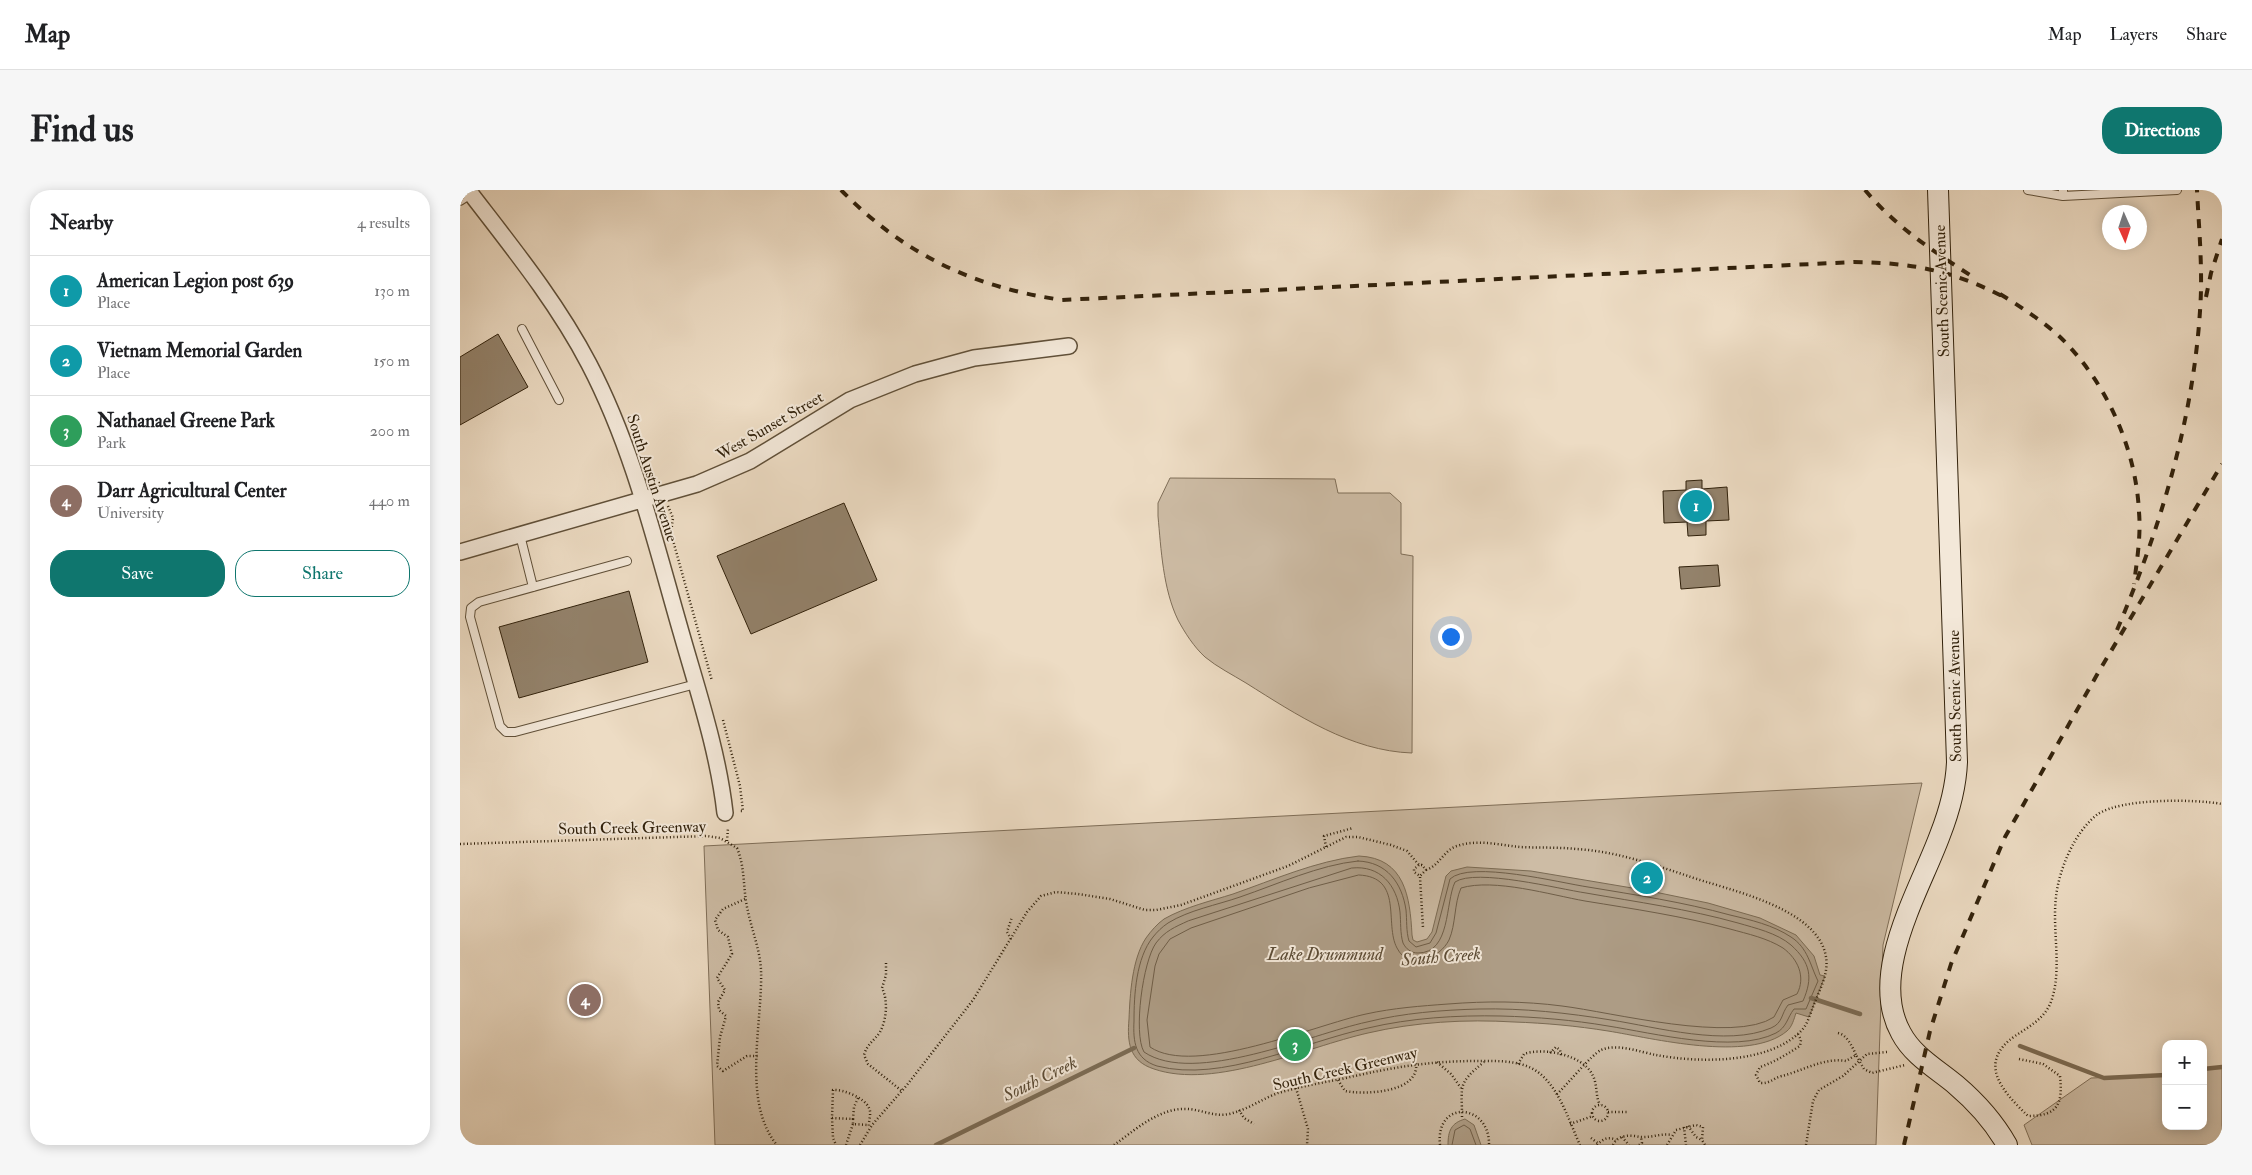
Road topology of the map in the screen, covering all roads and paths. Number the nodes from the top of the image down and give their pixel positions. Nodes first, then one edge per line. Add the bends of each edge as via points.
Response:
1 (1938, 190) edge
2 (2028, 190) edge
3 (2177, 190) edge
4 (2063, 193) edge
5 (466, 195) edge
6 (522, 329) dead end
7 (1069, 346) dead end
8 (559, 400) dead end
9 (643, 500) junction
10 (520, 535) junction
11 (460, 552) edge
12 (627, 561) dead end
13 (533, 587) junction
14 (696, 684) junction
15 (2222, 804) edge
16 (726, 812) dead end
17 (1353, 828) dead end
18 (460, 844) edge
19 (1326, 846) junction
20 (1419, 865) junction
21 (1426, 870) junction
22 (1420, 876) junction
23 (745, 899) junction
24 (1012, 917) dead end
25 (1423, 928) dead end
26 (1011, 939) junction
27 (886, 963) dead end
28 (1838, 1032) dead end
29 (1798, 1034) junction
30 (1887, 1052) dead end
31 (1550, 1053) junction
32 (1561, 1055) junction
33 (1856, 1055) junction
34 (758, 1056) junction
35 (2019, 1059) dead end
36 (1485, 1061) junction
37 (1860, 1061) junction
38 (1436, 1062) junction
39 (1416, 1063) junction
40 (1518, 1064) junction
41 (1908, 1064) dead end
42 (1585, 1066) junction
43 (1337, 1079) junction
44 (1296, 1088) junction
45 (1461, 1088) junction
46 (902, 1091) junction
47 (1556, 1095) junction
48 (858, 1098) junction
49 (1600, 1105) junction
50 (1239, 1110) junction
51 (1462, 1112) junction
52 (1608, 1112) junction
53 (1627, 1112) dead end
54 (1593, 1116) junction
55 (1462, 1117) dead end
56 (832, 1118) junction
57 (853, 1119) junction
58 (853, 1124) junction
59 (1254, 1124) dead end
60 (1570, 1124) junction
61 (868, 1125) junction
62 (1686, 1127) junction
63 (868, 1130) junction
64 (1672, 1135) junction
65 (1622, 1137) junction
66 (1641, 1137) junction
67 (1591, 1138) dead end
68 (1616, 1140) junction
69 (1702, 1140) junction
70 (1598, 1144) edge
71 (1641, 1144) edge
72 (777, 1145) edge
73 (836, 1145) edge
74 (846, 1145) edge
75 (860, 1145) edge
76 (1114, 1145) edge
77 (1307, 1145) edge
78 (1440, 1145) edge
79 (1489, 1145) edge
80 (1580, 1145) edge
81 (1613, 1145) edge
82 (1629, 1145) edge
83 (1667, 1145) edge
84 (1686, 1145) edge
85 (1705, 1145) edge
86 (1806, 1145) edge
87 (2007, 1145) edge

1 - 87 main road, South Scenic Avenue via 1957,762 1952,796 1942,829 1894,955 1891,1004 1896,1023 1910,1046 1973,1100
2 - 4 lane
3 - 4 lane
5 - 9 street, South Austin Avenue via 536,280 565,322 608,404
6 - 8 lane
7 - 9 street, West Sunset Street via 974,358 915,374 850,400 724,473
9 - 10 street, West Sunset Street
9 - 14 street, South Austin Avenue
10 - 11 street, West Sunset Street
10 - 13 lane
12 - 13 lane
13 - 14 lane via 479,602 472,608 470,617 500,726 506,732
14 - 16 street, South Austin Avenue via 719,770
15 - 35 path via 2196,800 2119,807 2100,813 2082,829 2063,869 2056,895 2056,976 2052,998 2047,1010 2035,1023 2013,1037 2000,1051 1994,1067 2007,1096 2028,1116 2045,1116 2056,1108 2062,1094 2060,1076 2043,1064
17 - 19 path via 1324,836
18 - 23 path, South Creek Greenway via 720,838 737,848 743,867
19 - 20 path via 1346,837 1358,837 1407,851
19 - 26 path via 1288,866 1181,905 1156,910 1145,910 1110,899 1048,893 1034,902
20 - 21 path
20 - 22 path via 1414,872
21 - 22 path
21 - 29 path via 1447,851 1466,844 1578,849 1628,858 1761,899 1807,926 1823,948 1827,966 1825,976 1803,1030
22 - 25 path
23 - 34 path, South Creek Greenway via 761,970
23 - 34 path via 724,909 714,920 718,930 728,937 732,954 717,978 725,990 718,1002 719,1010 726,1016 717,1066 723,1071 747,1056
24 - 26 path via 1007,932
26 - 46 path via 973,1000
27 - 46 path via 882,988 886,1007 881,1030 866,1046 864,1055 868,1064
28 - 33 path
29 - 33 path via 1800,1046 1760,1067 1756,1076 1760,1083 1768,1083 1811,1066 1846,1061
29 - 42 path via 1785,1044 1753,1055 1694,1059 1607,1049
30 - 37 path via 1867,1054
31 - 32 path
31 - 32 path via 1556,1047
31 - 40 path via 1527,1053
32 - 42 path via 1577,1058
33 - 37 path
34 - 72 path, South Creek Greenway via 758,1089 763,1120
36 - 38 path, South Creek Greenway
36 - 40 path, South Creek Greenway
36 - 45 path
37 - 41 path via 1872,1074
37 - 86 path via 1820,1090 1812,1106
38 - 39 path, South Creek Greenway
38 - 45 path
39 - 43 path, South Creek Greenway
39 - 43 path via 1414,1076 1386,1092 1345,1091
40 - 47 path, South Creek Greenway via 1538,1072
42 - 47 path
42 - 49 path via 1593,1076
43 - 44 path, South Creek Greenway
44 - 50 path, South Creek Greenway
44 - 77 path via 1308,1129
45 - 51 path
46 - 63 path
47 - 60 path, South Creek Greenway
48 - 56 path via 833,1090
48 - 57 path
48 - 61 path via 870,1109
49 - 52 path
49 - 54 path via 1594,1108
50 - 59 path
50 - 76 path, South Creek Greenway via 1221,1114 1188,1109 1173,1111 1139,1126
51 - 55 path
51 - 78 path via 1446,1118
51 - 79 path via 1470,1112 1482,1121
52 - 53 path
52 - 54 path via 1603,1120
54 - 60 path
56 - 57 path
56 - 73 path
57 - 58 path
58 - 61 path
58 - 74 path
60 - 80 path, South Creek Greenway
61 - 63 path
62 - 64 path via 1679,1128
62 - 69 path
62 - 69 path via 1703,1127
62 - 84 path
63 - 75 path
64 - 66 path
64 - 83 path
65 - 66 path via 1634,1134
65 - 68 path
65 - 82 path
66 - 71 path
67 - 70 path
68 - 70 path via 1605,1138
68 - 81 path
69 - 85 path

